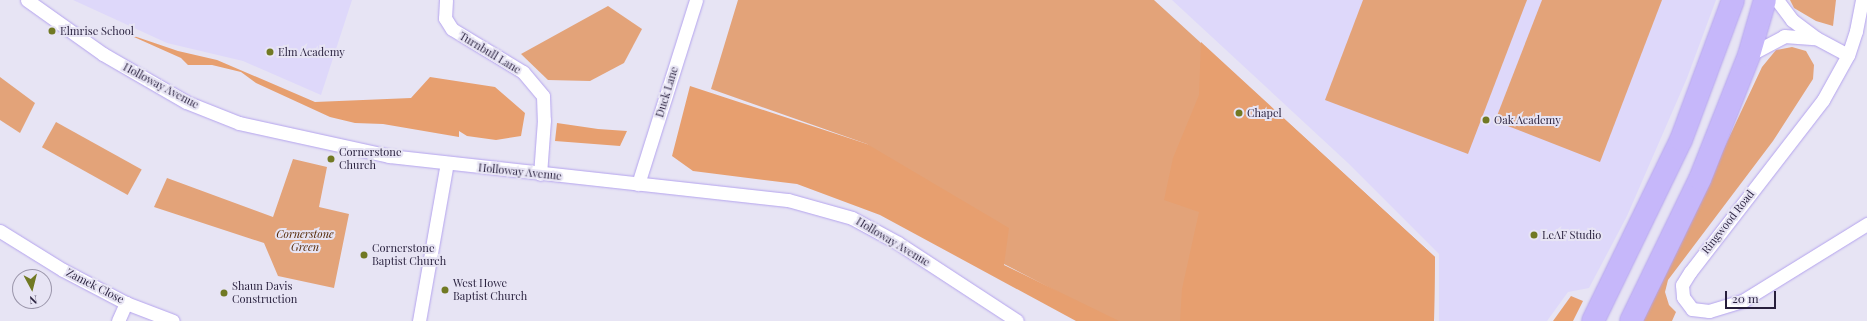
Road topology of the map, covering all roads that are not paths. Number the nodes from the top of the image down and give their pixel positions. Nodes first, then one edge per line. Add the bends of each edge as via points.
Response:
1 (27, 0) edge
2 (446, 0) edge
3 (696, 0) edge
4 (1733, 0) edge
5 (1765, 0) edge
6 (1777, 0) edge
7 (1862, 0) edge
8 (1816, 38) junction
9 (1848, 55) junction
10 (1749, 56) junction
11 (447, 163) junction
12 (540, 174) junction
13 (638, 184) junction
14 (1867, 224) edge
15 (0, 231) edge
16 (126, 303) junction
17 (118, 321) edge
18 (173, 321) edge
19 (419, 321) edge
20 (1017, 321) edge
21 (1593, 321) edge
22 (1631, 321) edge

1 - 11 street, Holloway Avenue via 103,54 186,102 239,123 340,147
2 - 12 street, Turnbull Lane via 445,18 452,29 523,72 542,96 544,120
3 - 13 street, Duck Lane
4 - 21 highway via 1681,140
5 - 10 highway
6 - 8 street via 1792,20
7 - 9 street, Ringwood Road
8 - 9 street
8 - 10 street via 1784,36
9 - 14 street, Ringwood Road via 1823,100 1690,272 1682,285 1683,297 1692,309 1709,311 1744,300
10 - 22 highway via 1700,179
11 - 12 street, Holloway Avenue
11 - 19 street
12 - 13 street, Holloway Avenue
13 - 20 street, Holloway Avenue via 788,200 852,218 898,243
15 - 16 street, Zamek Close via 63,270
16 - 17 street
16 - 18 street, Zamek Close

